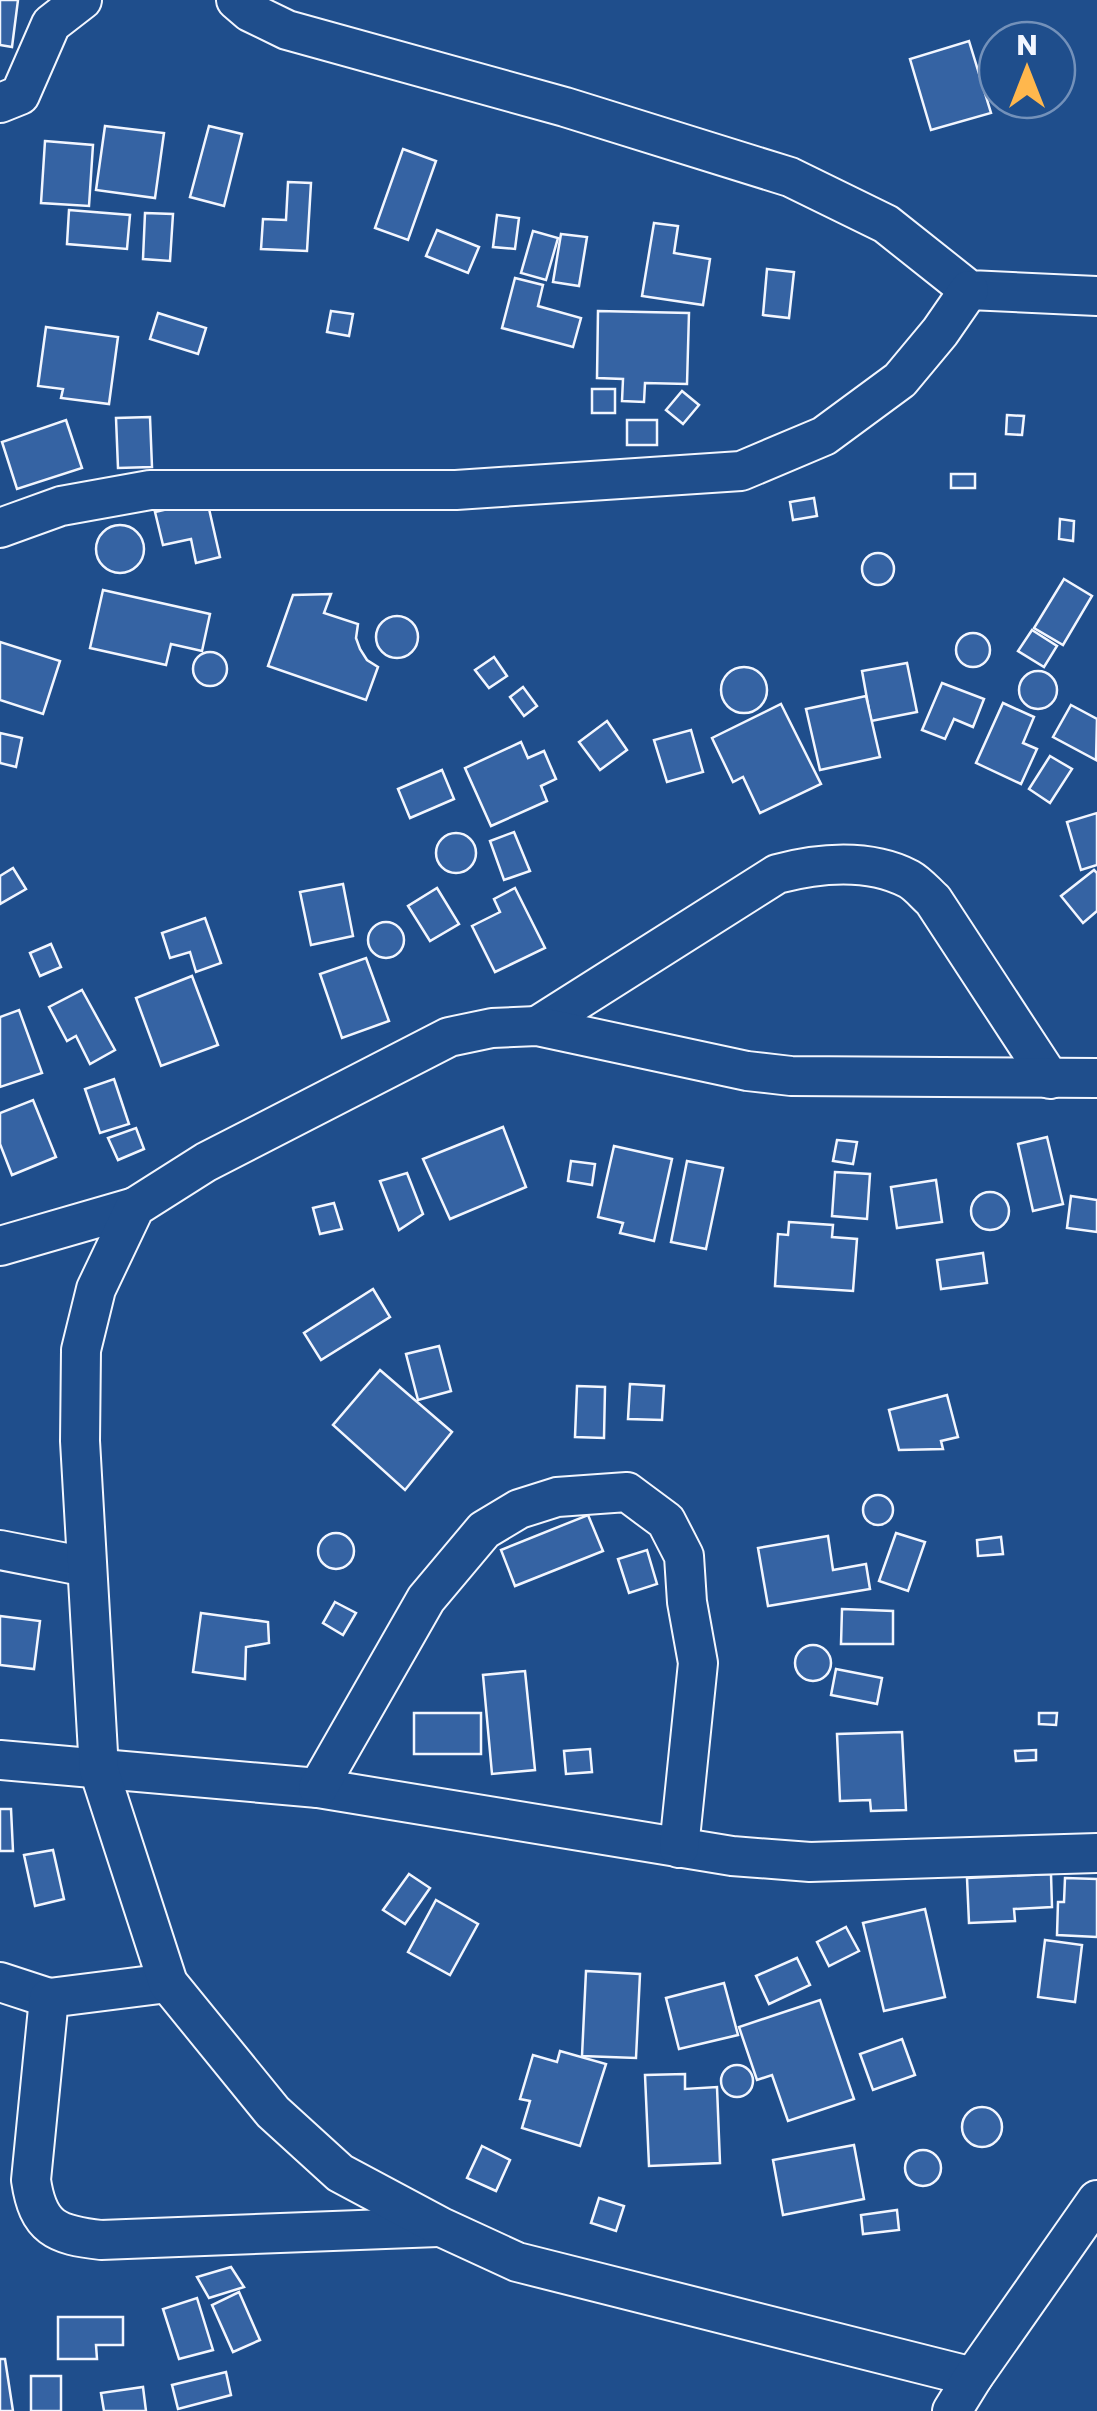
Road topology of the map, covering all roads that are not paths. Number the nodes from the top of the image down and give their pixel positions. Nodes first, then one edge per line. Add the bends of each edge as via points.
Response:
1 (82, 0) edge
2 (236, 0) edge
3 (0, 103) edge
4 (969, 290) junction
5 (1097, 296) edge
6 (0, 528) edge
7 (537, 1026) junction
8 (1097, 1078) edge
9 (1050, 1079) junction
10 (135, 1207) junction
11 (0, 1246) edge
12 (0, 1550) edge
13 (87, 1567) junction
14 (0, 1760) edge
15 (99, 1770) junction
16 (318, 1788) junction
17 (679, 1848) junction
18 (1097, 1853) edge
19 (0, 1982) edge
20 (168, 1983) junction
21 (49, 1998) junction
22 (1097, 2200) edge
23 (441, 2227) junction
24 (961, 2401) edge

1 - 3 street via 51,24 20,95
2 - 4 street via 287,30 790,177 886,224
4 - 5 street
4 - 6 street via 900,380 824,436 742,471 456,490 150,490 61,506
7 - 9 street via 791,1076
7 - 9 street via 777,874 846,865 913,881 932,900
7 - 10 street via 449,1037 206,1162
8 - 9 street
10 - 11 street
10 - 13 street via 96,1288 82,1350
12 - 13 street
13 - 15 street
14 - 15 street
15 - 16 street
15 - 20 street
16 - 17 street
16 - 17 street via 426,1599 484,1530 518,1509 557,1497 627,1492 666,1520 684,1556 698,1663
17 - 18 street via 810,1862
19 - 21 street
20 - 21 street
20 - 23 street via 273,2112 340,2173
21 - 23 street via 31,2180 34,2203 58,2230 102,2240
22 - 24 street
23 - 24 street via 517,2262

